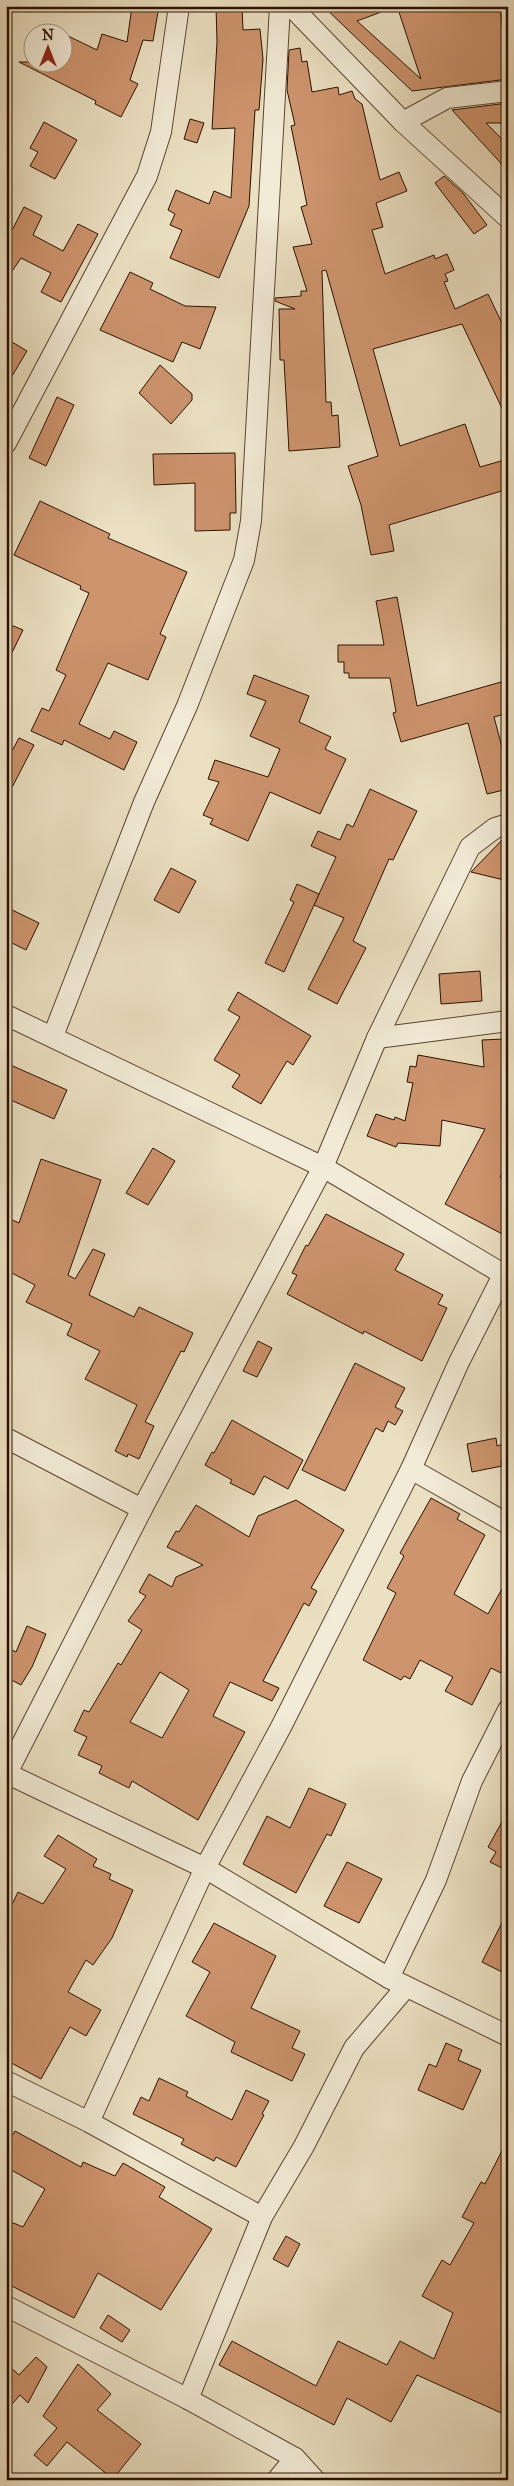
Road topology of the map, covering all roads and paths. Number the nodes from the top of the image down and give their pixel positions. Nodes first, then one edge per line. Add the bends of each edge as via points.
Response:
1 (179, 6) edge
2 (280, 6) edge
3 (291, 6) edge
4 (508, 91) edge
5 (403, 122) junction
6 (508, 218) edge
7 (6, 443) edge
8 (508, 824) edge
9 (6, 1015) edge
10 (508, 1021) edge
11 (53, 1036) junction
12 (377, 1038) junction
13 (323, 1166) junction
14 (505, 1276) edge
15 (6, 1438) edge
16 (411, 1468) junction
17 (142, 1509) junction
18 (508, 1524) edge
19 (508, 1710) edge
20 (7, 1774) edge
21 (205, 1868) junction
22 (398, 1982) junction
23 (508, 2036) edge
24 (6, 2081) edge
25 (89, 2122) junction
26 (262, 2217) junction
27 (6, 2306) edge
28 (188, 2399) junction
29 (295, 2458) junction
30 (277, 2480) edge
31 (315, 2480) edge

1 - 7 street via 160,132 147,176
2 - 11 street via 251,521 244,560 187,706 144,802
3 - 5 street
4 - 5 street via 447,98
5 - 6 street
8 - 12 street via 495,828 470,847
9 - 11 street
10 - 12 street
11 - 13 street
12 - 13 street
13 - 14 street
13 - 17 street
14 - 16 street via 459,1362
15 - 17 street
16 - 18 street
16 - 21 street via 281,1727
17 - 20 street
19 - 22 street via 472,1782
20 - 21 street
21 - 22 street
21 - 25 street
22 - 23 street
22 - 26 street via 354,2048 304,2146
24 - 25 street
25 - 26 street
26 - 28 street
27 - 28 street
28 - 29 street
29 - 30 street
29 - 31 street

